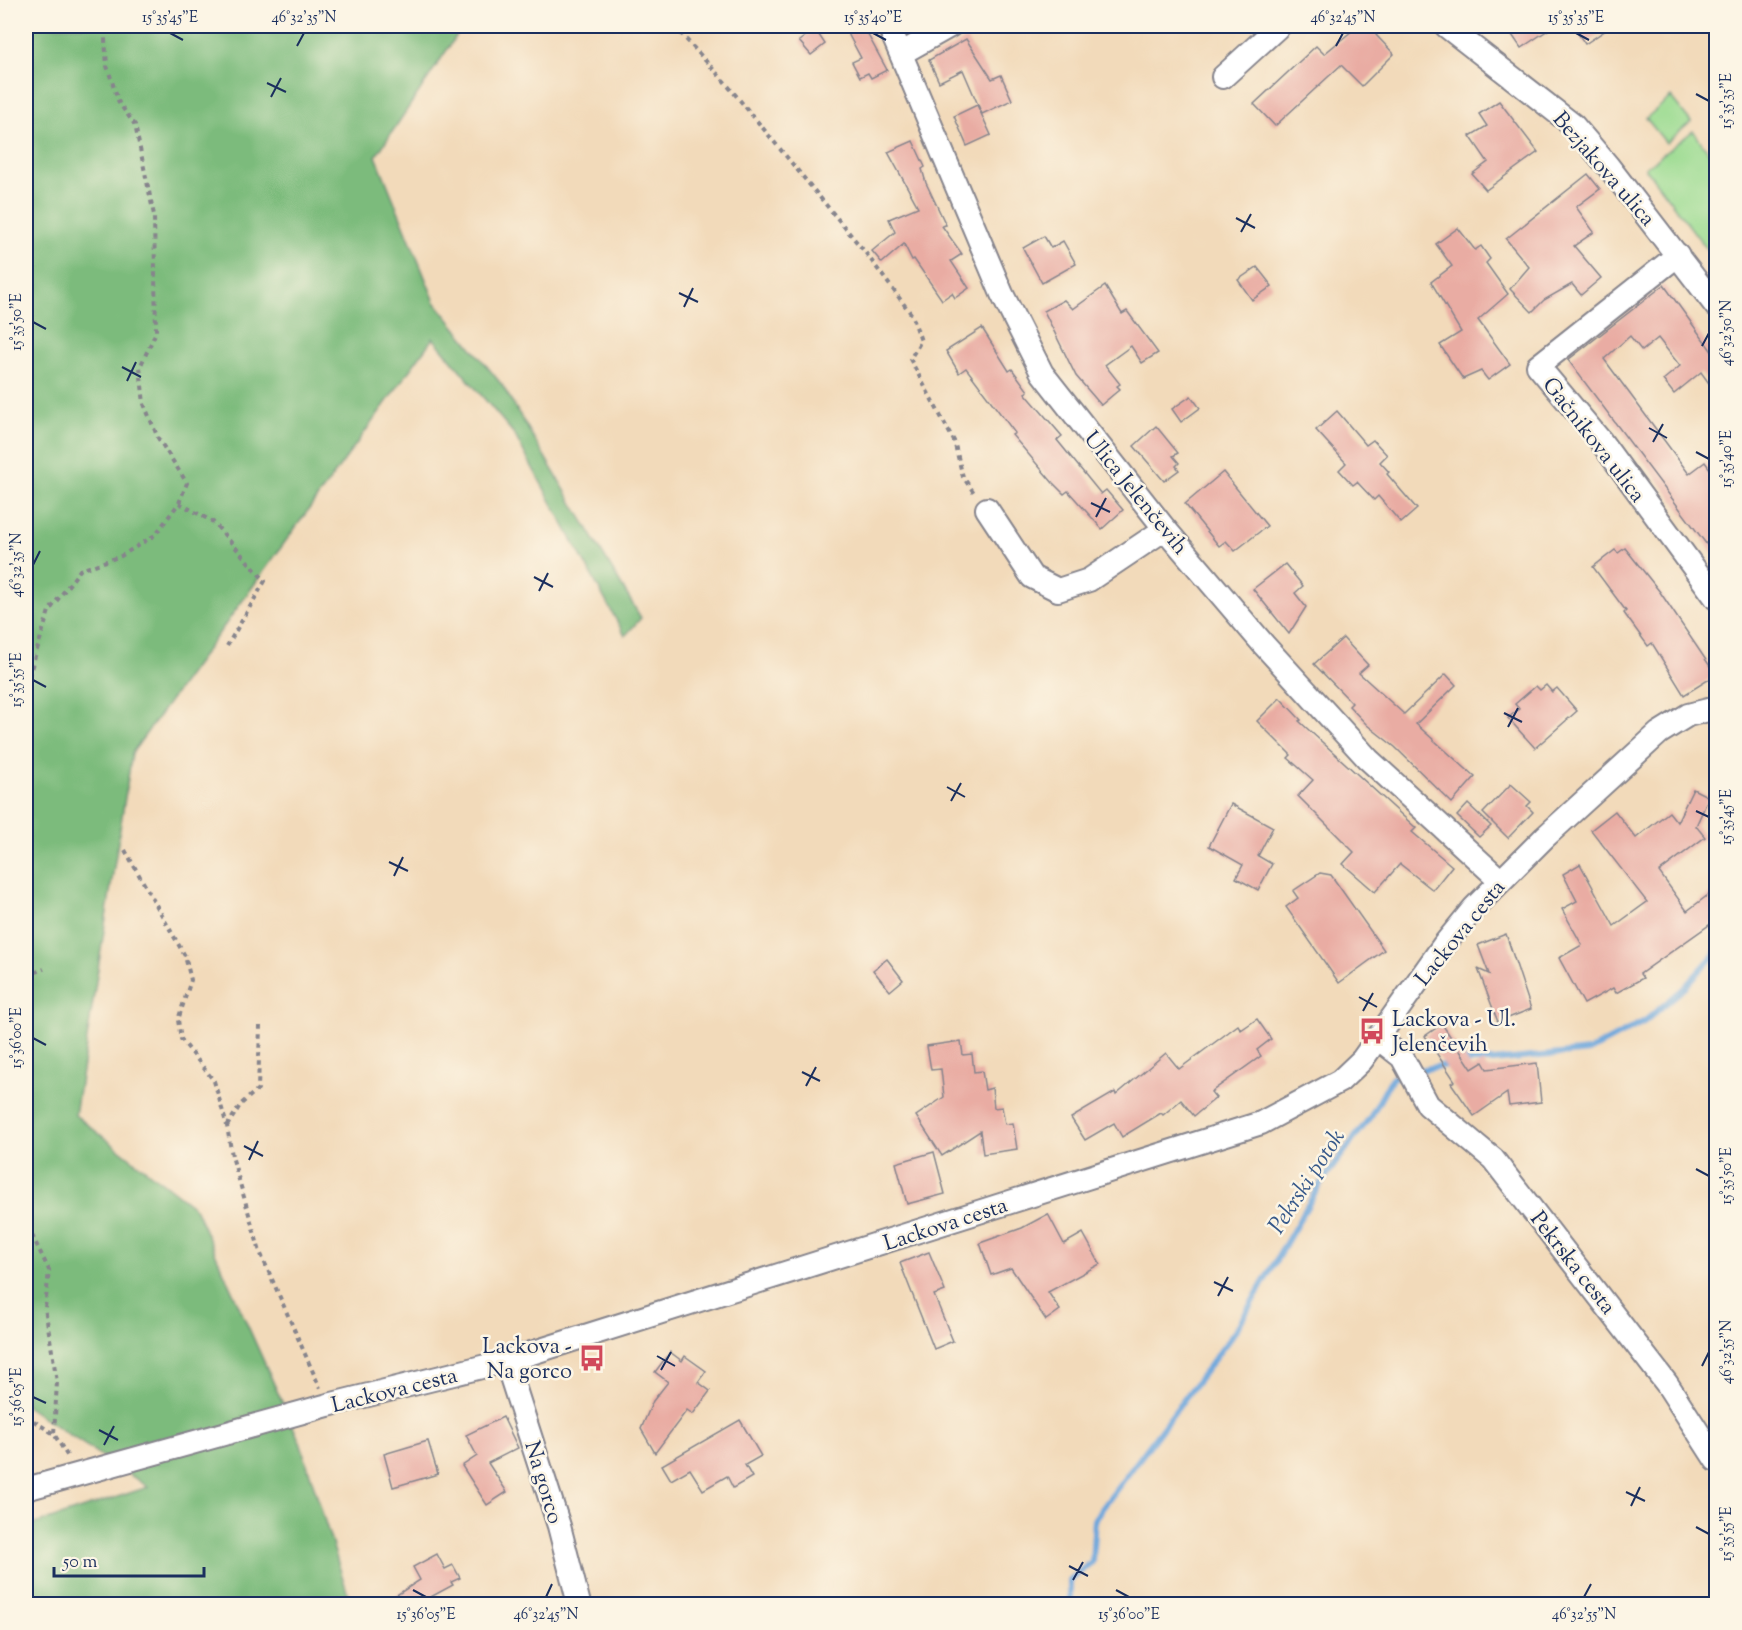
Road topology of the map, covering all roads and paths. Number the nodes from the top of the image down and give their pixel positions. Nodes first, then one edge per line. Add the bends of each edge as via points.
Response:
1 (104, 26) edge
2 (674, 26) edge
3 (889, 26) edge
4 (950, 26) edge
5 (1279, 26) edge
6 (1446, 26) edge
7 (902, 53) junction
8 (1223, 77) dead end
9 (1678, 255) junction
10 (1716, 306) edge
11 (179, 502) junction
12 (987, 509) joint
13 (1165, 529) junction
14 (1716, 598) edge
15 (227, 646) dead end
16 (26, 685) edge
17 (1716, 708) edge
18 (26, 842) edge
19 (125, 850) dead end
20 (26, 861) edge
21 (1500, 880) junction
22 (44, 969) dead end
23 (26, 976) edge
24 (260, 1026) dead end
25 (1378, 1039) junction
26 (227, 1126) junction
27 (26, 1209) edge
28 (506, 1361) junction
29 (328, 1405) junction
30 (26, 1416) edge
31 (54, 1434) junction
32 (1716, 1460) edge
33 (78, 1473) junction
34 (26, 1489) edge
35 (579, 1605) edge

1 - 11 path via 107,66 119,103 135,125 154,215 156,332 140,367 144,404 158,438 187,483
2 - 12 path via 865,252 912,315 921,341 910,358 954,441 963,477
3 - 7 street, Ulica Jelenčevih
4 - 7 street
5 - 8 street
6 - 9 street, Bezjakova ulica via 1573,125
7 - 13 street, Ulica Jelenčevih via 1002,294 1042,373
9 - 10 street, Bezjakova ulica
9 - 14 street, Gačnikova ulica via 1538,366 1600,440
11 - 15 path via 213,522 265,581
11 - 16 path via 155,535 121,556 80,570 50,611
12 - 13 street via 1032,577 1058,590 1089,580
13 - 21 street, Ulica Jelenčevih via 1368,759
17 - 21 street, Lackova cesta via 1688,716 1659,733
18 - 20 path
19 - 26 path via 185,956 191,980 178,1020 181,1039 214,1081
21 - 25 street, Lackova cesta via 1443,946
22 - 23 path
24 - 26 path via 258,1089 241,1104
25 - 28 street, Lackova cesta via 1340,1081 1261,1123
25 - 32 street, Pekrska cesta via 1402,1057 1428,1105 1493,1159 1646,1356
26 - 29 path via 260,1252
27 - 31 path via 28,1227 49,1270 45,1308 57,1382
28 - 29 street, Lackova cesta
28 - 35 street, Na gorco via 559,1526
29 - 33 street, Lackova cesta
30 - 31 path
31 - 33 path
33 - 34 street, Lackova cesta

